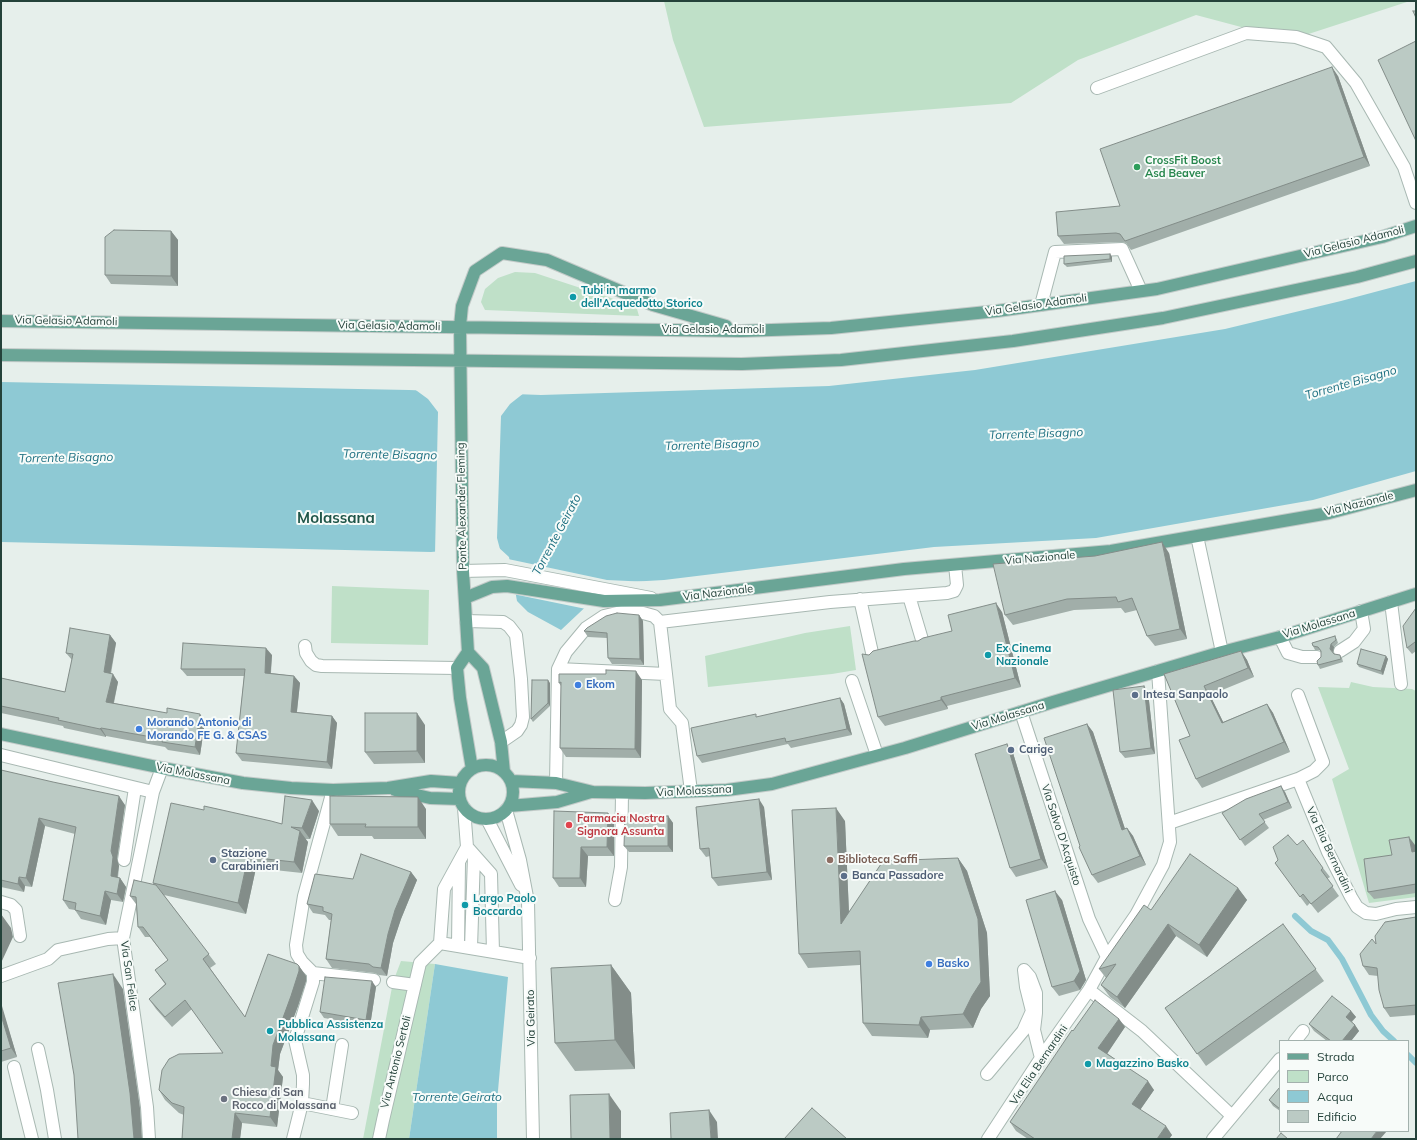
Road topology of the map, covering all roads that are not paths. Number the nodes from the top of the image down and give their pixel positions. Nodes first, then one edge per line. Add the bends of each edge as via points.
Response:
1 (1097, 88) dead end
2 (1416, 203) edge
3 (1416, 226) edge
4 (1416, 261) edge
5 (1141, 291) junction
6 (1041, 305) junction
7 (1, 321) edge
8 (460, 326) junction
9 (741, 331) junction
10 (1, 355) edge
11 (461, 360) junction
12 (1416, 490) edge
13 (1197, 536) junction
14 (955, 565) junction
15 (463, 571) junction
16 (1416, 594) edge
17 (909, 596) junction
18 (465, 598) junction
19 (860, 599) junction
20 (660, 600) junction
21 (1391, 602) junction
22 (1361, 611) junction
23 (466, 622) junction
24 (660, 622) junction
25 (1280, 637) junction
26 (923, 643) edge
27 (305, 646) dead end
28 (1340, 651) dead end
29 (468, 652) junction
30 (1222, 652) junction
31 (873, 657) edge
32 (1317, 657) dead end
33 (457, 668) junction
34 (558, 669) junction
35 (1158, 671) junction
36 (666, 674) junction
37 (852, 681) dead end
38 (1401, 684) dead end
39 (1298, 695) dead end
40 (1021, 712) junction
41 (1, 734) edge
42 (501, 742) junction
43 (1, 755) edge
44 (877, 755) junction
45 (162, 768) junction
46 (472, 769) junction
47 (507, 777) junction
48 (1298, 779) junction
49 (460, 783) junction
50 (556, 783) junction
51 (135, 788) junction
52 (388, 788) junction
53 (333, 790) junction
54 (691, 791) junction
55 (153, 792) junction
56 (593, 792) junction
57 (622, 793) junction
58 (462, 803) junction
59 (508, 808) junction
60 (487, 819) junction
61 (1170, 823) junction
62 (470, 852) junction
63 (124, 860) dead end
64 (459, 861) junction
65 (527, 896) junction
66 (615, 900) dead end
67 (1, 902) edge
68 (1416, 907) edge
69 (20, 936) dead end
70 (123, 938) junction
71 (440, 943) junction
72 (458, 946) junction
73 (471, 948) junction
74 (493, 952) junction
75 (1107, 957) junction
76 (530, 958) junction
77 (313, 973) junction
78 (1, 976) edge
79 (374, 980) edge
80 (393, 982) dead end
81 (415, 985) junction
82 (1089, 990) junction
83 (1303, 1031) dead end
84 (1296, 1040) edge
85 (342, 1044) dead end
86 (38, 1049) dead end
87 (1041, 1058) junction
88 (1279, 1060) edge
89 (14, 1067) dead end
90 (986, 1074) dead end
91 (302, 1103) junction
92 (332, 1109) junction
93 (352, 1113) dead end
94 (1232, 1116) junction
95 (32, 1139) edge
96 (55, 1139) edge
97 (149, 1139) edge
98 (294, 1139) edge
99 (380, 1139) edge
100 (533, 1139) edge
101 (988, 1139) edge
102 (1213, 1139) edge

1 - 2 street via 1246,33 1296,37 1326,46 1356,83 1371,109 1404,167
3 - 5 main road, Via Gelasio Adamoli via 1382,237
4 - 11 main road via 1357,277 1163,318 1013,341 841,360 742,364
5 - 6 main road, Via Gelasio Adamoli
5 - 6 street via 1122,249 1055,252
6 - 9 main road, Via Gelasio Adamoli via 831,328
7 - 8 main road, Via Gelasio Adamoli
8 - 9 main road, Via Gelasio Adamoli
8 - 9 main road, Ponte Alexander Fleming via 462,306 475,271 502,253 547,260 653,305
8 - 11 main road, Ponte Alexander Fleming
10 - 11 main road
11 - 15 main road, Ponte Alexander Fleming
12 - 13 main road, Via Nazionale via 1329,513
13 - 14 main road, Via Nazionale via 1111,552
13 - 30 street
14 - 17 street via 957,585 954,591
14 - 20 main road, Via Nazionale via 904,569
15 - 18 main road, Ponte Alexander Fleming
15 - 20 street, Via Nazionale via 504,570
16 - 21 main road, Via Molassana
17 - 19 street
17 - 26 street
18 - 20 main road, Via Nazionale via 492,587 507,586 604,600
18 - 23 main road, Ponte Alexander Fleming
19 - 24 street
19 - 31 street
21 - 22 main road, Via Molassana
21 - 38 street
22 - 25 main road, Via Molassana
22 - 28 street via 1364,629 1354,642
23 - 29 main road, Ponte Alexander Fleming
23 - 42 street via 503,622 516,635 523,717 517,731
24 - 34 street via 654,616 643,613 621,612 604,616 586,628 566,652
24 - 36 street
25 - 30 main road, Via Molassana
25 - 32 street via 1288,653 1302,657
27 - 33 street via 311,661 322,666
29 - 33 main road
29 - 42 main road via 483,668
30 - 35 main road, Via Molassana
33 - 46 main road
34 - 36 street
34 - 50 street
35 - 40 main road, Via Molassana
35 - 61 street, Via Elia Bernardini
36 - 54 street via 670,709 682,723
37 - 44 street
39 - 48 street via 1323,762 1314,771
40 - 44 main road, Via Molassana
40 - 75 street, Via Salvo D'Acquisto via 1089,919
41 - 45 main road, Via Molassana
42 - 47 main road
43 - 51 street
44 - 54 main road, Via Molassana via 772,784 727,790
45 - 53 main road, Via Molassana via 243,783
45 - 55 street, Via San Felice
46 - 47 main road, Via Molassana via 489,765
46 - 49 main road
47 - 50 main road, Via Molassana
47 - 59 main road via 514,794
48 - 61 street
48 - 68 street, Via Elia Bernardini via 1328,852 1357,907 1366,913 1376,914
49 - 52 main road, Via Molassana via 431,781
49 - 58 main road
50 - 56 main road, Via Molassana
51 - 55 street
51 - 63 street
52 - 53 main road, Via Molassana
52 - 58 main road, Via Molassana
53 - 77 street via 304,896 296,945 297,954
54 - 57 main road, Via Molassana
55 - 70 street, Via San Felice
56 - 57 main road, Via Molassana
56 - 59 main road, Via Molassana via 557,802
57 - 66 street via 621,867
58 - 60 main road, Via Molassana via 474,816
58 - 62 street
59 - 60 main road, Via Molassana via 498,817
59 - 65 street, Via Geirato
60 - 65 street, Via Geirato
61 - 75 street, Via Elia Bernardini via 1170,842 1162,865 1136,915
62 - 64 street
62 - 73 street
62 - 74 street via 491,874
64 - 71 street via 444,890
64 - 72 street
65 - 76 street, Via Geirato
67 - 69 street via 11,905 16,910
70 - 78 street via 58,950 48,959
70 - 97 street, Via San Felice via 147,1107
71 - 72 street
71 - 81 street, Via Antonio Sertoli via 420,963
72 - 73 street
73 - 74 street
74 - 76 street
75 - 82 street, Via Elia Bernardini
76 - 100 street, Via Geirato
77 - 79 street
77 - 91 street via 313,982 295,1040 303,1075
80 - 81 street
81 - 99 street, Via Antonio Sertoli via 382,1120
82 - 87 street, Via Elia Bernardini
82 - 94 street via 1142,1031
83 - 84 street
85 - 92 street
86 - 96 street
87 - 90 street via 1034,1030 1036,994 1030,977 1024,970 1032,1011 1023,1031
87 - 101 street, Via Elia Bernardini
88 - 94 street
89 - 95 street
91 - 92 street
91 - 98 street
92 - 93 street
94 - 102 street

